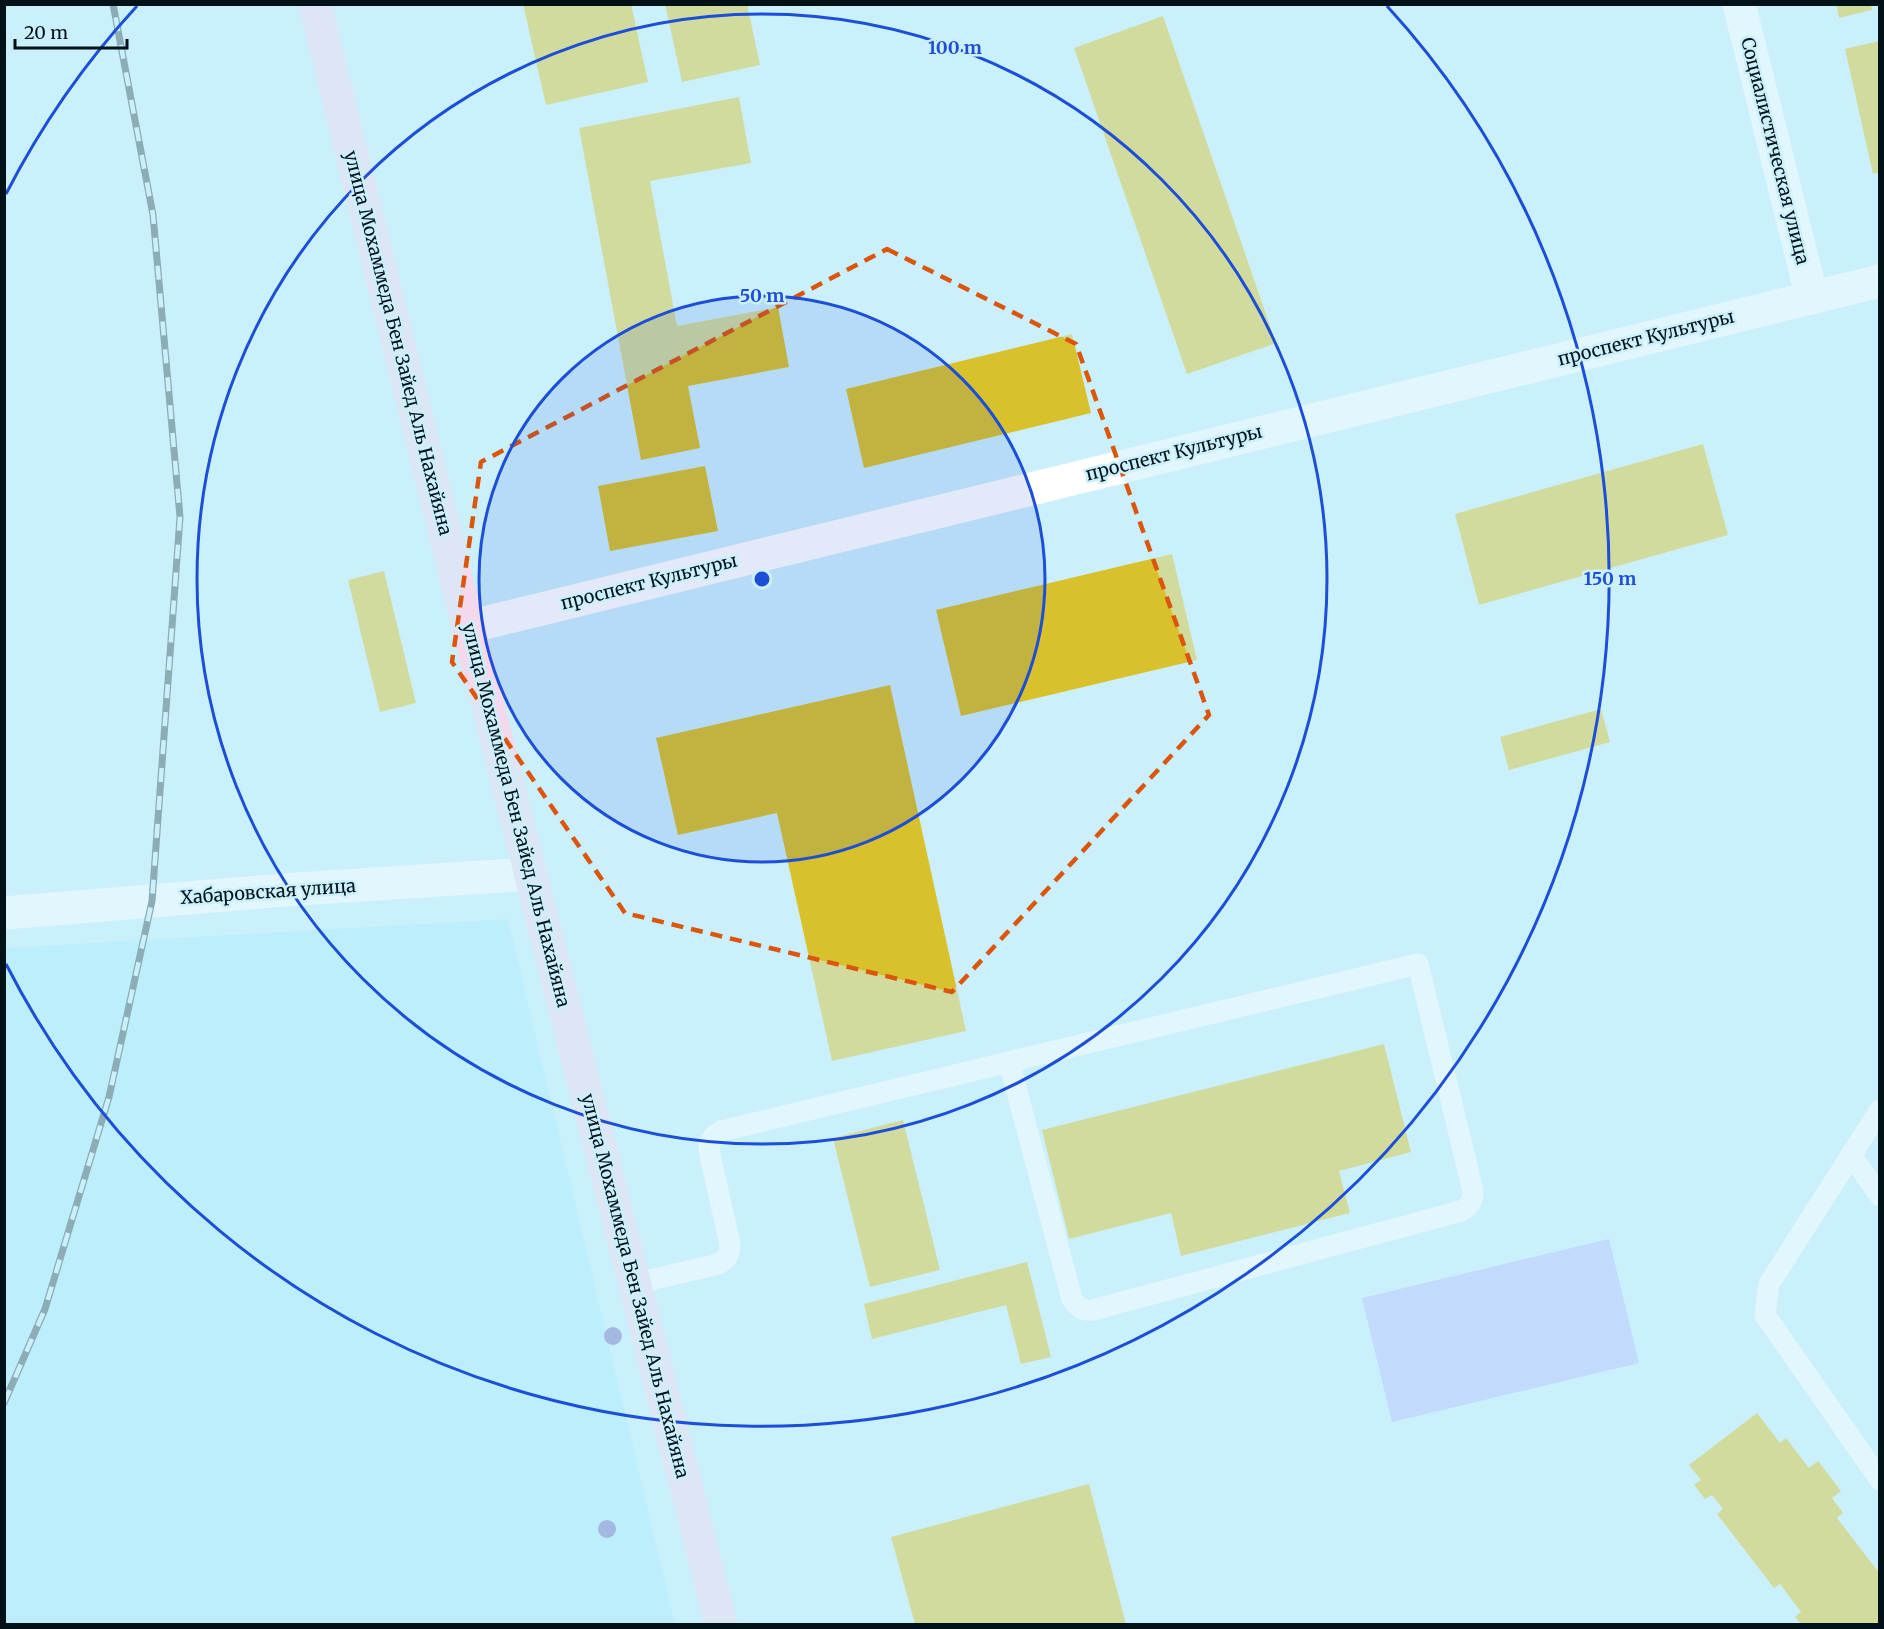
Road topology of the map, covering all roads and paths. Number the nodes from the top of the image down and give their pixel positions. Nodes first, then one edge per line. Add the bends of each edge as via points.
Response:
1 (315, 4) edge
2 (1739, 4) edge
3 (1880, 281) edge
4 (1812, 298) junction
5 (468, 627) junction
6 (531, 874) junction
7 (4, 913) edge
8 (1009, 1062) junction
9 (1880, 1110) edge
10 (1851, 1155) junction
11 (1880, 1196) edge
12 (634, 1284) junction
13 (1880, 1480) edge
14 (721, 1624) edge

1 - 5 main road, улица Мохаммеда Бен Зайед Аль Нахайяна
2 - 4 street, Социалистическая улица
3 - 4 street, проспект Культуры
4 - 5 street, проспект Культуры
5 - 6 main road, улица Мохаммеда Бен Зайед Аль Нахайяна
6 - 7 street, Хабаровская улица
6 - 12 main road, улица Мохаммеда Бен Зайед Аль Нахайяна
8 - 8 lane via 1072,1299 1084,1311 1461,1211 1473,1199 1418,964
8 - 12 lane via 714,1135 709,1151 730,1244 726,1260
9 - 10 lane
10 - 11 lane
10 - 13 lane via 1769,1284 1765,1315
12 - 14 main road, улица Мохаммеда Бен Зайед Аль Нахайяна

